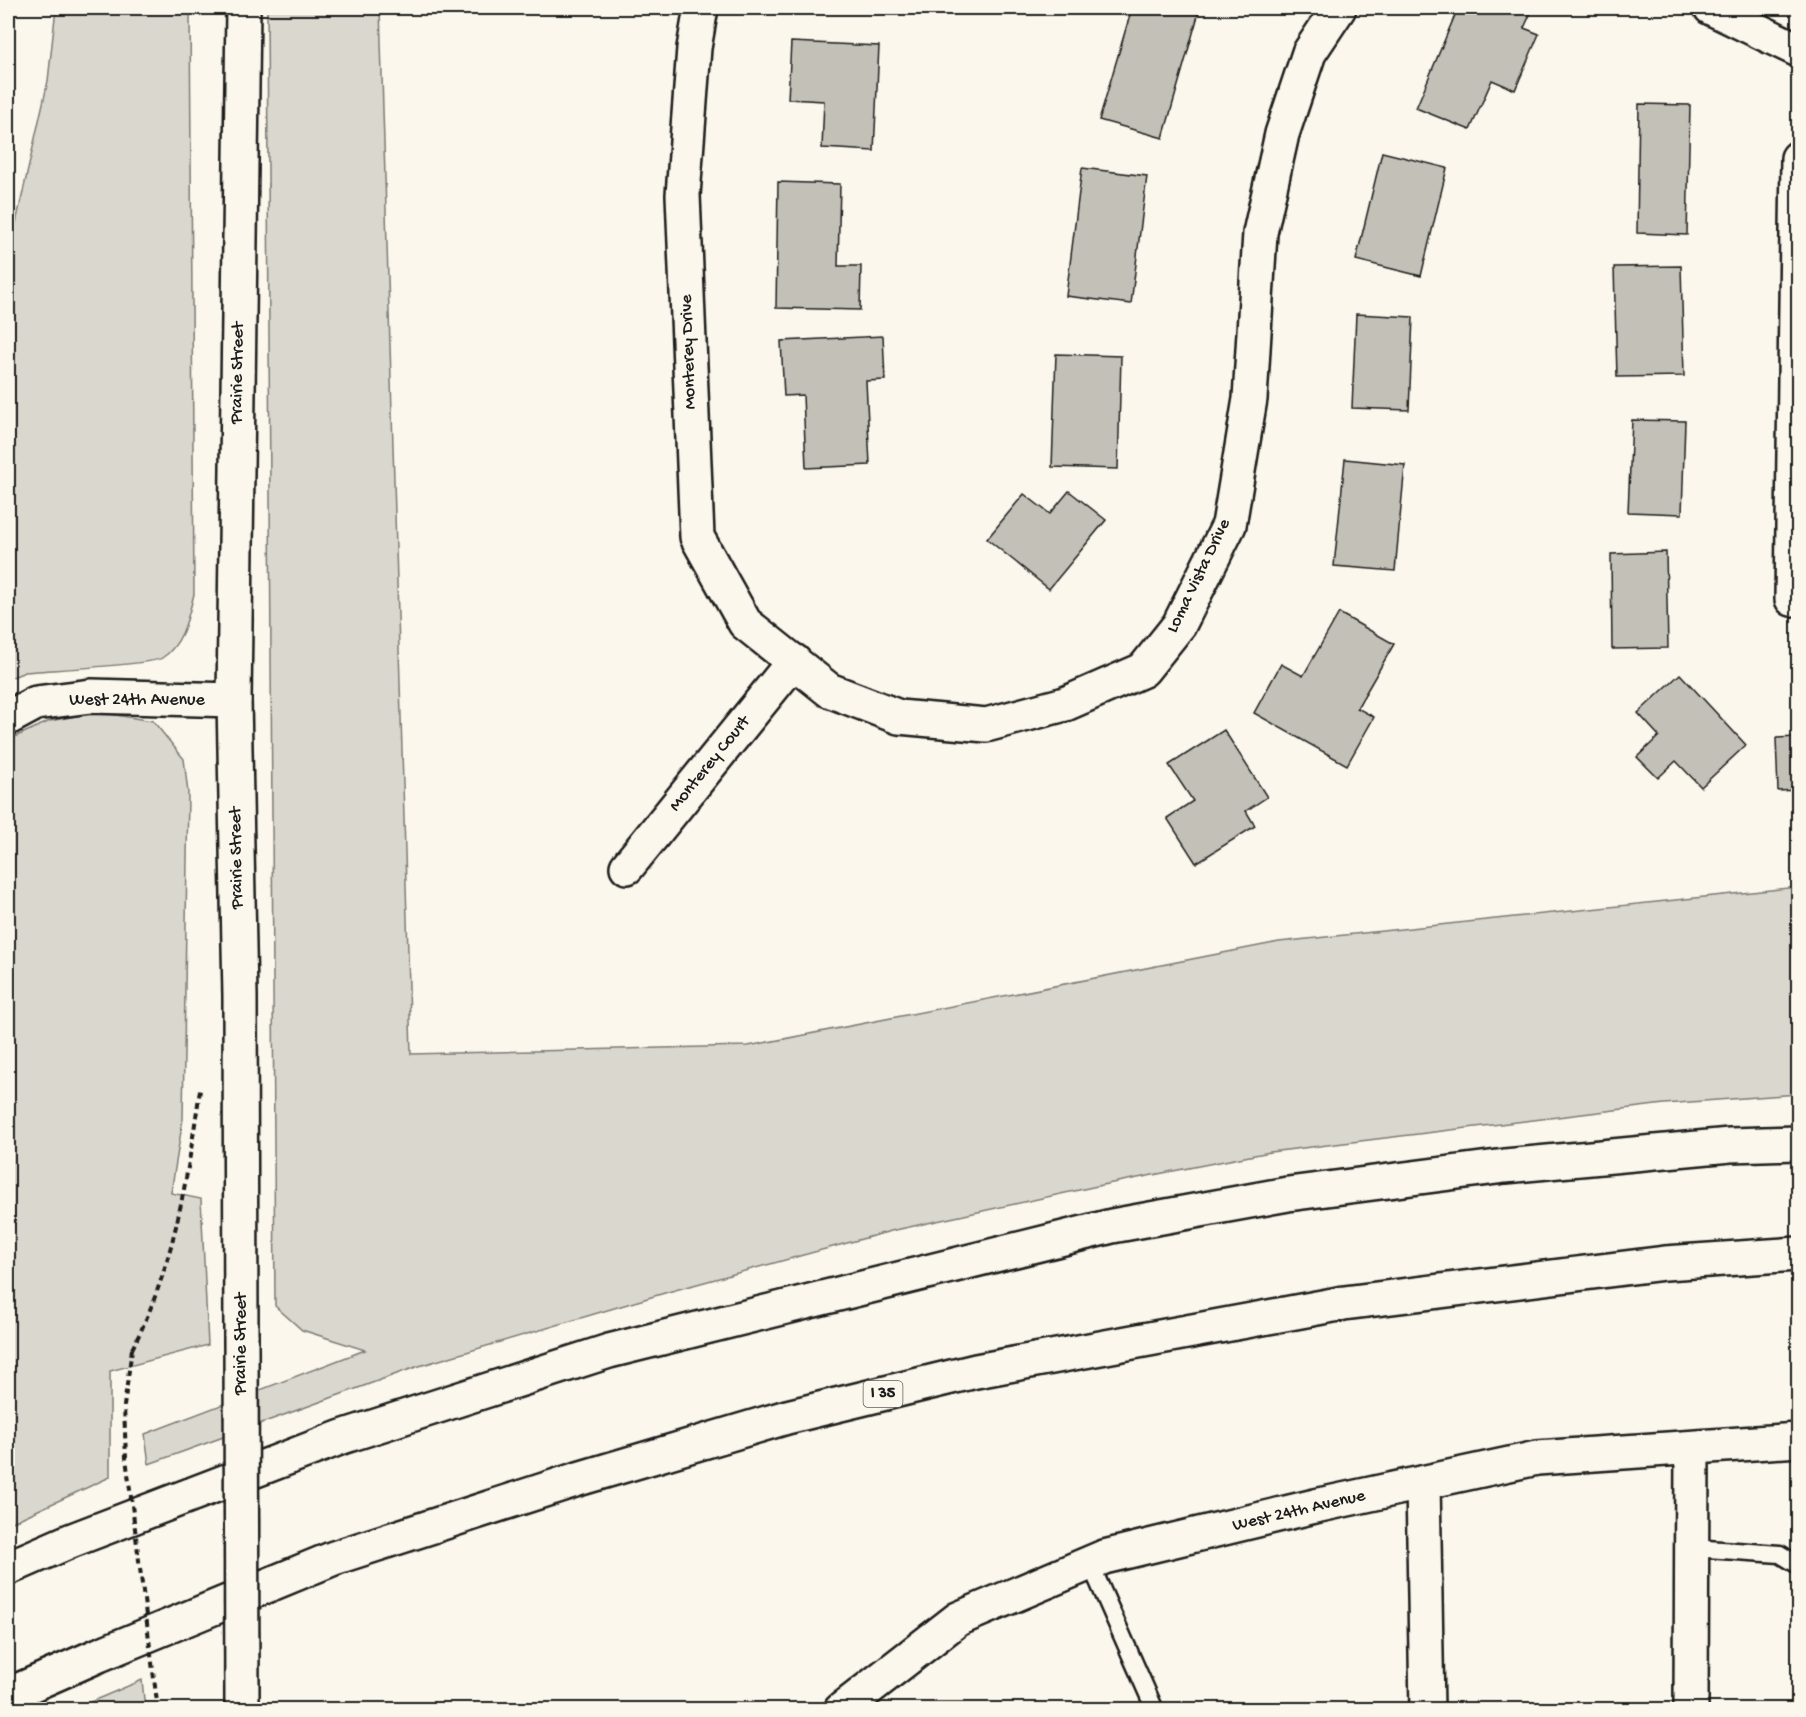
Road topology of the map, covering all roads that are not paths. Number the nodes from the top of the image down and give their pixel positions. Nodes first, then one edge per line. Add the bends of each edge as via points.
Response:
1 (243, 8) edge
2 (701, 8) edge
3 (1339, 8) edge
4 (1710, 8) edge
5 (1798, 50) edge
6 (1798, 158) edge
7 (1792, 599) dead end
8 (794, 661) junction
9 (234, 699) junction
10 (8, 718) edge
11 (627, 867) dead end
12 (1798, 1143) edge
13 (1798, 1254) edge
14 (1798, 1440) edge
15 (1692, 1448) junction
16 (1423, 1483) junction
17 (1692, 1548) junction
18 (1090, 1563) junction
19 (1798, 1565) edge
20 (8, 1568) edge
21 (8, 1695) edge
22 (242, 1710) edge
23 (841, 1710) edge
24 (1155, 1710) edge
25 (1427, 1710) edge
26 (1691, 1710) edge

1 - 9 main road, Prairie Street
2 - 8 main road, Monterey Drive via 693,48 682,195 697,537 745,622
3 - 8 main road, Loma Vista Drive via 1309,53 1282,134 1260,233 1250,399 1229,525 1179,625 1143,670 1065,704 986,725 898,717 829,690
4 - 5 main road
6 - 7 main road
8 - 11 main road, Monterey Court
9 - 10 main road, West 24th Avenue via 92,696 36,704
9 - 22 main road, Prairie Street, bridge via 240,996
12 - 20 main road via 1730,1145 1505,1166 1288,1194 1112,1226 609,1351 342,1437
13 - 21 main road, I 35 via 1665,1263 1344,1303 976,1371 787,1417 334,1558
14 - 15 main road, West 24th Avenue
15 - 16 main road, West 24th Avenue via 1537,1458
15 - 17 main road
16 - 18 main road, West 24th Avenue
16 - 25 main road
17 - 19 lane via 1780,1554
17 - 26 main road
18 - 23 main road, West 24th Avenue via 958,1619
18 - 24 lane

